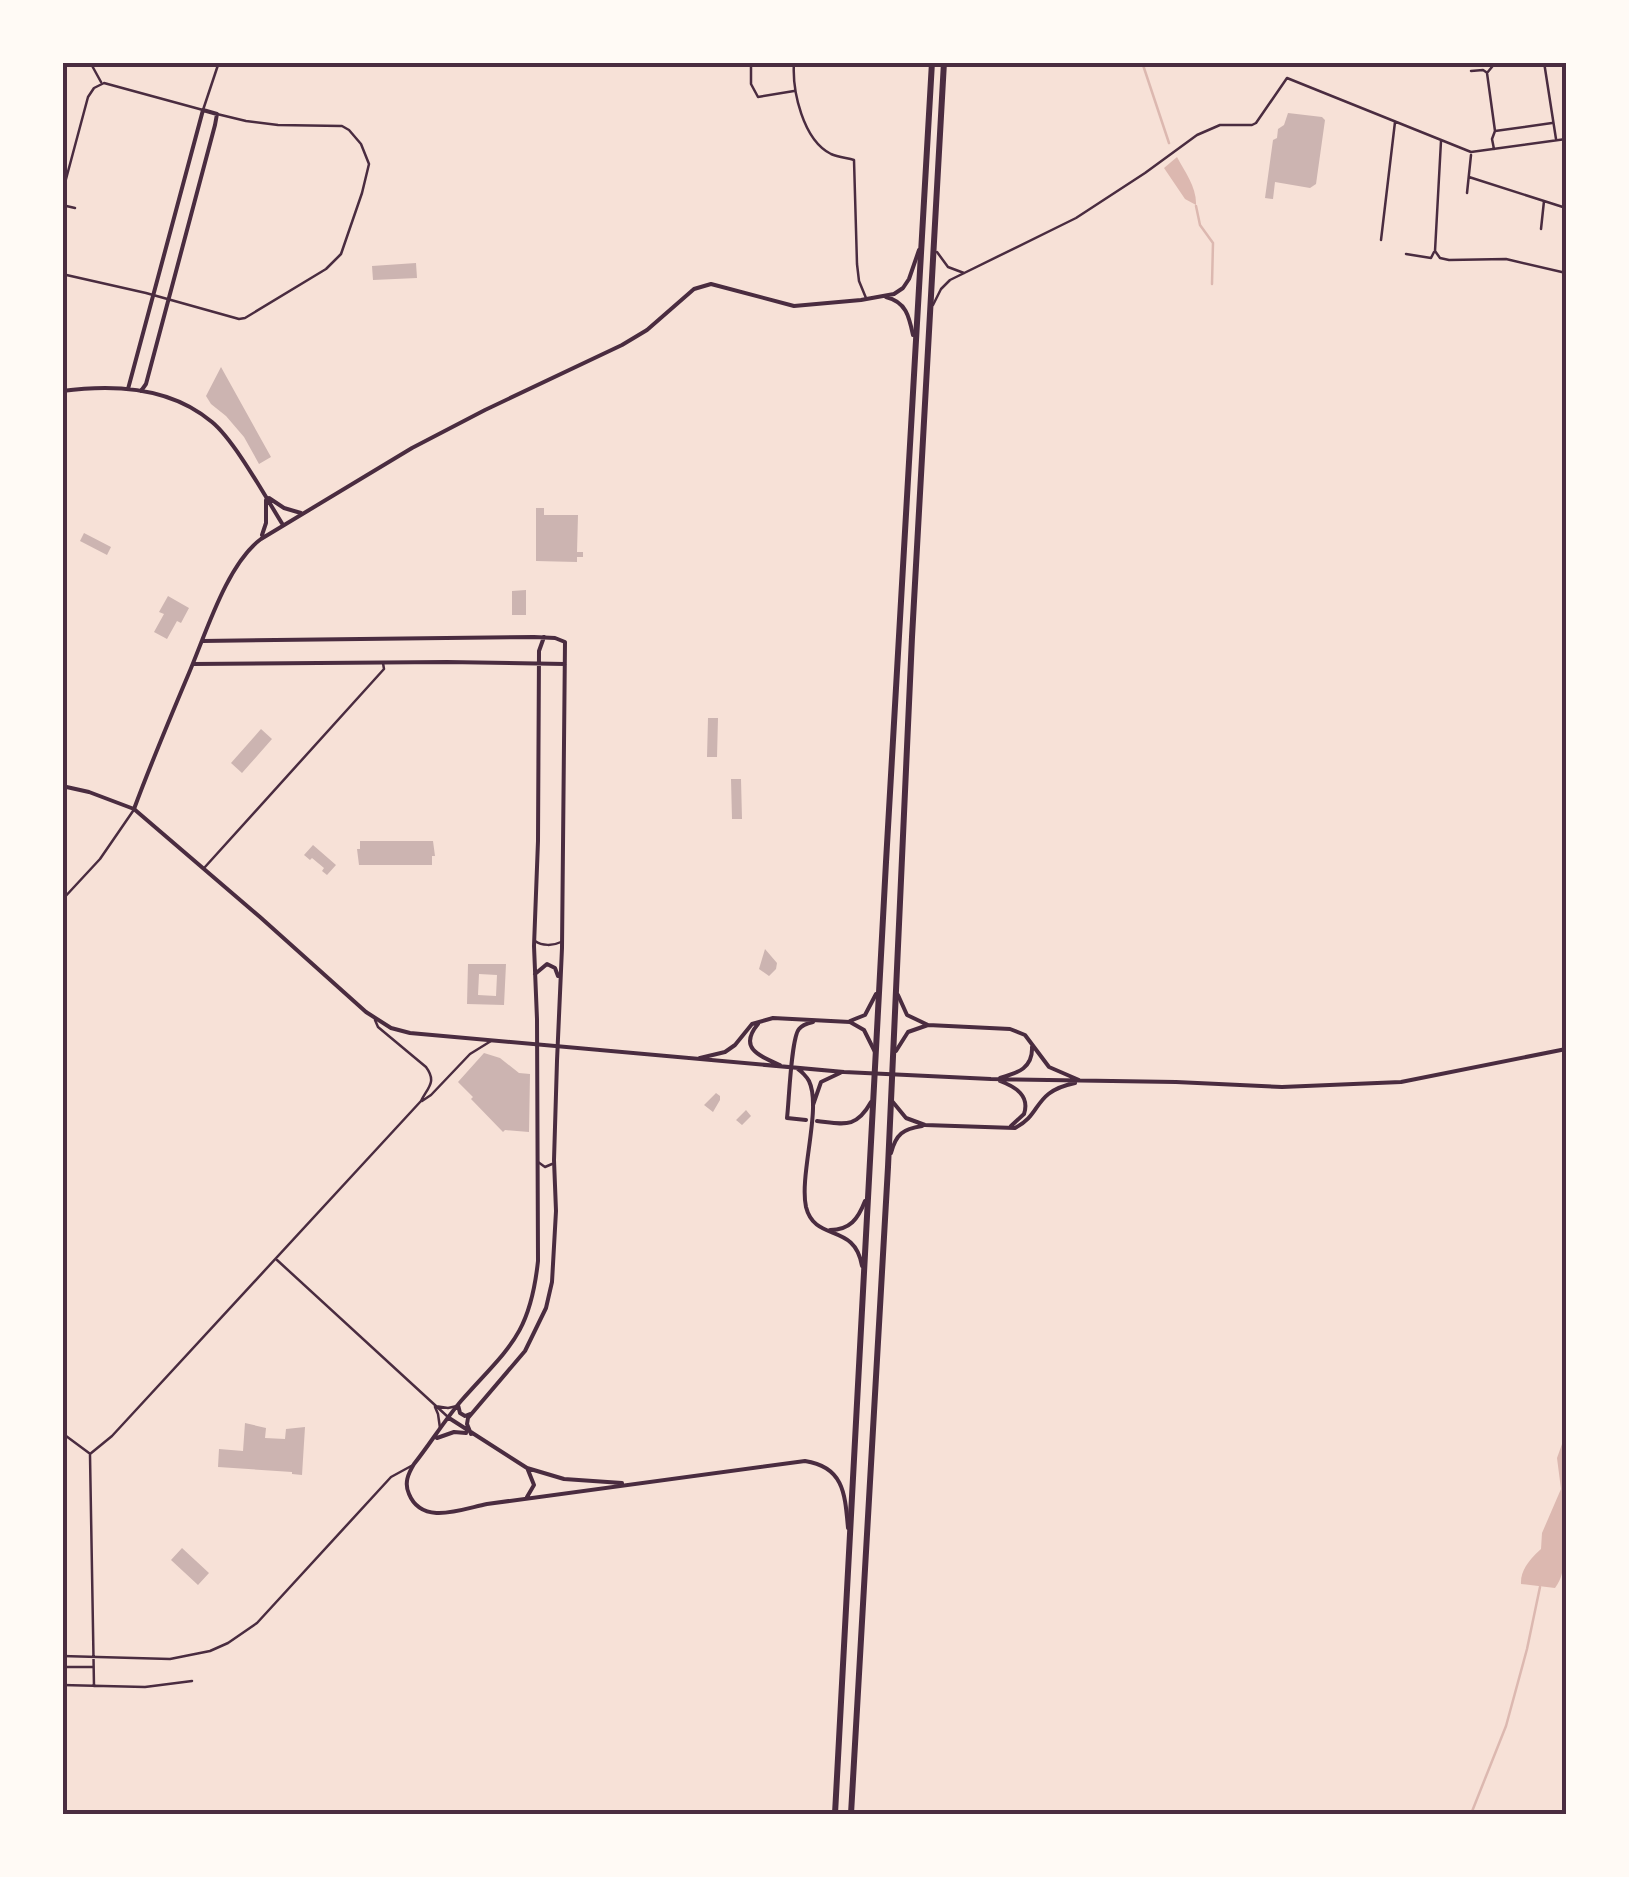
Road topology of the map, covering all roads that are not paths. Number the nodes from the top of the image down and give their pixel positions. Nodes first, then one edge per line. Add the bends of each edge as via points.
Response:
1 (90, 62) edge
2 (219, 62) edge
3 (751, 62) edge
4 (794, 62) edge
5 (932, 62) edge
6 (944, 62) edge
7 (1496, 62) edge
8 (1544, 62) edge
9 (1471, 71) dead end
10 (1487, 74) junction
11 (102, 83) junction
12 (794, 91) junction
13 (203, 110) junction
14 (217, 114) junction
15 (1395, 120) junction
16 (1553, 123) junction
17 (1495, 131) junction
18 (1566, 139) edge
19 (1556, 141) junction
20 (1442, 142) junction
21 (1494, 149) junction
22 (1472, 152) junction
23 (1469, 177) junction
24 (62, 194) edge
25 (1467, 194) dead end
26 (1544, 200) junction
27 (62, 205) edge
28 (75, 208) dead end
29 (1566, 208) edge
30 (1540, 229) dead end
31 (1380, 240) dead end
32 (935, 245) junction
33 (920, 248) junction
34 (1435, 251) junction
35 (1406, 254) dead end
36 (966, 273) junction
37 (1566, 273) edge
38 (62, 274) edge
39 (153, 296) junction
40 (882, 296) junction
41 (866, 299) junction
42 (168, 300) junction
43 (931, 315) junction
44 (915, 342) junction
45 (128, 389) junction
46 (62, 390) edge
47 (141, 391) junction
48 (265, 496) junction
49 (303, 514) junction
50 (283, 525) junction
51 (261, 538) junction
52 (544, 637) junction
53 (202, 641) junction
54 (384, 662) junction
55 (192, 664) junction
56 (539, 664) junction
57 (565, 664) junction
58 (62, 786) edge
59 (134, 809) junction
60 (204, 868) junction
61 (62, 900) edge
62 (534, 941) junction
63 (562, 942) junction
64 (536, 974) junction
65 (559, 980) junction
66 (881, 985) junction
67 (895, 988) junction
68 (375, 1018) junction
69 (761, 1020) junction
70 (818, 1020) junction
71 (850, 1022) junction
72 (928, 1026) junction
73 (1028, 1038) junction
74 (491, 1040) junction
75 (537, 1046) junction
76 (558, 1048) junction
77 (1566, 1049) edge
78 (877, 1058) junction
79 (690, 1060) junction
80 (892, 1060) junction
81 (786, 1067) junction
82 (798, 1069) junction
83 (844, 1072) junction
84 (996, 1079) junction
85 (1084, 1082) junction
86 (875, 1088) junction
87 (890, 1090) junction
88 (421, 1102) junction
89 (812, 1110) junction
90 (806, 1120) dead end
91 (816, 1120) dead end
92 (926, 1125) junction
93 (1006, 1128) junction
94 (554, 1160) junction
95 (537, 1161) junction
96 (888, 1167) junction
97 (869, 1188) junction
98 (816, 1224) junction
99 (276, 1259) junction
100 (864, 1280) junction
101 (434, 1405) junction
102 (458, 1405) junction
103 (470, 1414) junction
104 (449, 1418) junction
105 (440, 1431) junction
106 (62, 1433) edge
107 (471, 1434) junction
108 (433, 1440) junction
109 (90, 1454) junction
110 (414, 1464) junction
111 (527, 1468) junction
112 (630, 1484) junction
113 (522, 1499) junction
114 (849, 1550) junction
115 (62, 1656) edge
116 (94, 1657) junction
117 (62, 1667) edge
118 (94, 1667) junction
119 (192, 1681) dead end
120 (62, 1685) edge
121 (94, 1686) junction
122 (836, 1814) edge
123 (853, 1814) edge

1 - 11 street
2 - 13 street
3 - 12 street via 758,97
4 - 12 street
5 - 33 highway
6 - 32 highway
7 - 10 street
8 - 16 street
9 - 10 street
10 - 17 street
11 - 13 street
11 - 24 street via 88,96
12 - 41 street via 814,140 854,160 857,264
13 - 14 street
13 - 39 street
14 - 42 street
14 - 42 street via 278,125 342,126 364,149 367,176 343,250 322,271 244,318
15 - 20 street
15 - 31 street
15 - 36 street via 1287,78 1256,122 1197,135 1076,218
16 - 17 street
16 - 19 street
17 - 21 street
18 - 19 street
19 - 21 street
20 - 22 street
20 - 34 street
21 - 22 street
22 - 23 street
23 - 25 street
23 - 26 street
26 - 29 street
26 - 30 street
27 - 28 street
32 - 36 street via 948,267
32 - 43 highway
33 - 40 street via 906,284
33 - 44 highway
34 - 35 street via 1431,258
34 - 37 street via 1449,260 1506,259
36 - 43 street via 944,285
38 - 39 street
39 - 42 street
39 - 45 street
40 - 41 street
40 - 44 street via 905,308
41 - 49 street via 794,306 711,284 694,289 622,345 425,441
42 - 47 street
43 - 67 highway
44 - 66 highway
45 - 46 street
45 - 47 street
47 - 48 street via 212,422
48 - 49 street
48 - 50 street
48 - 51 street
49 - 50 street
50 - 51 street
51 - 53 street via 231,574
52 - 53 street
52 - 56 street
52 - 57 street via 565,642
53 - 55 street
54 - 55 street
54 - 56 street
54 - 60 street
55 - 59 street
56 - 57 street
56 - 62 street
57 - 63 street
58 - 59 street
59 - 60 street
59 - 61 street
60 - 68 street
62 - 63 street
62 - 64 street
63 - 65 street
64 - 65 street via 551,964
64 - 75 street
65 - 76 street
66 - 71 street via 865,1015
66 - 78 highway
67 - 72 street via 905,1013
67 - 80 highway
68 - 74 street via 403,1032
68 - 88 street via 431,1074
69 - 70 street
69 - 79 street via 725,1052
69 - 81 street via 750,1035 752,1048
70 - 71 street
70 - 90 street via 800,1027 794,1039 788,1118
71 - 78 street via 865,1032
72 - 73 street via 1010,1029
72 - 80 street via 906,1034
73 - 84 street via 1033,1052 1026,1068
73 - 85 street via 1049,1067
74 - 75 street
74 - 88 street
75 - 76 street
75 - 95 street
76 - 79 street
76 - 94 street
77 - 85 street via 1401,1082
78 - 86 highway
79 - 81 street
80 - 87 highway
81 - 82 street
82 - 83 street
82 - 89 street via 809,1082
83 - 84 street
83 - 89 street via 821,1082
84 - 85 street
84 - 93 street via 1018,1089 1026,1102 1023,1116
85 - 93 street via 1051,1090 1025,1122
86 - 91 street via 858,1120
86 - 97 highway
87 - 92 street via 903,1116
87 - 96 highway
88 - 99 street
89 - 98 street via 805,1198
92 - 93 street
92 - 96 street via 898,1135
94 - 95 street via 548,1168
94 - 103 street via 554,1255 546,1308 519,1360
95 - 102 street via 532,1304 514,1343
96 - 123 highway
97 - 98 street via 851,1225 832,1230
97 - 100 highway
98 - 100 street via 855,1245
99 - 101 street
99 - 109 street
100 - 114 highway
101 - 102 street
101 - 104 street
101 - 105 street
102 - 103 street via 460,1414
102 - 104 street
103 - 107 street
104 - 105 street
104 - 107 street
105 - 108 street
106 - 109 street
107 - 108 street
107 - 111 street
108 - 110 street
109 - 116 street
110 - 113 street via 406,1488 430,1514
110 - 116 street via 391,1478 243,1634 184,1658
111 - 112 street via 564,1479
111 - 113 street via 534,1485
112 - 113 street
112 - 114 street via 798,1461 822,1464 844,1491
114 - 122 highway
115 - 116 street
116 - 118 street
117 - 118 street
118 - 121 street
119 - 121 street
120 - 121 street

